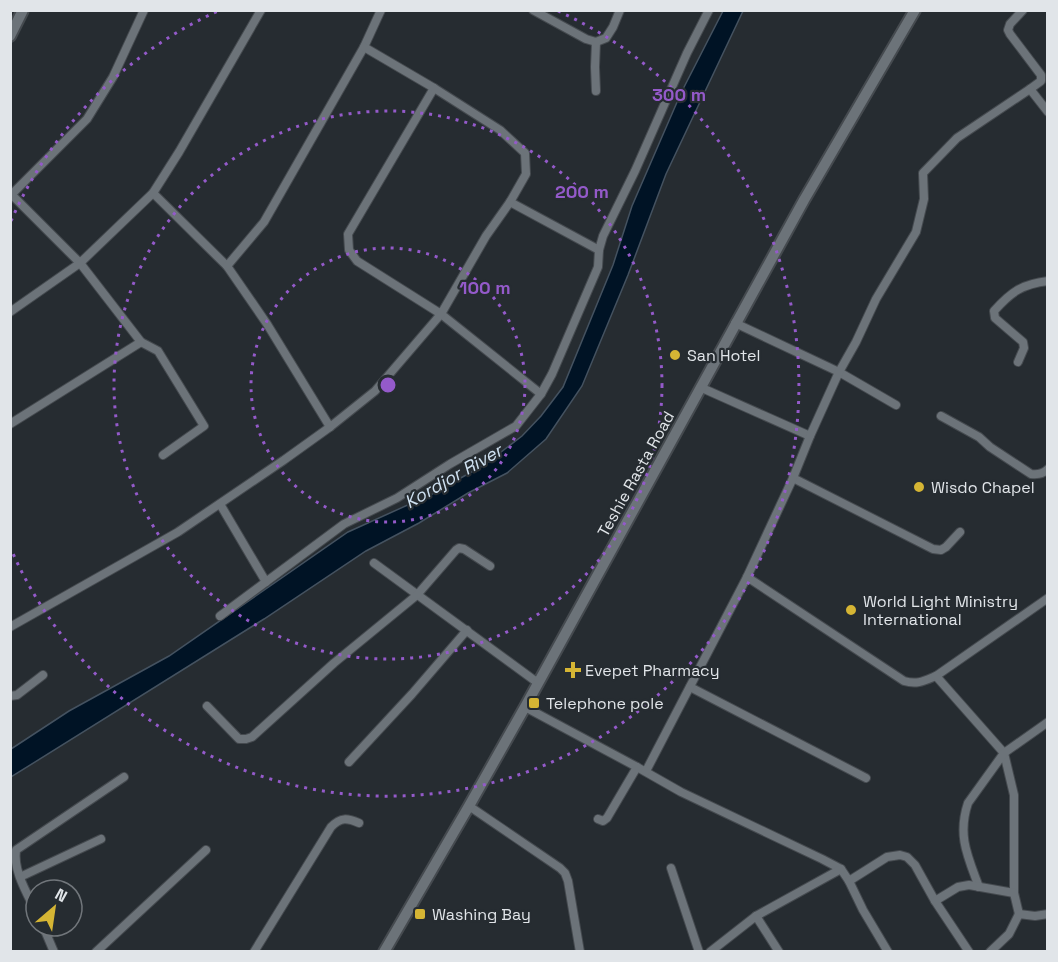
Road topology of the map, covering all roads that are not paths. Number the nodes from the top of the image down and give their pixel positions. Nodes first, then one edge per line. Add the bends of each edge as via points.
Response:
1 (23, 10) edge
2 (144, 10) edge
3 (261, 10) edge
4 (381, 10) edge
5 (533, 10) edge
6 (620, 10) edge
7 (709, 10) edge
8 (915, 10) edge
9 (1023, 10) edge
10 (10, 36) edge
11 (596, 42) junction
12 (364, 48) junction
13 (434, 88) junction
14 (1030, 89) junction
15 (596, 91) dead end
16 (1047, 112) edge
17 (11, 193) edge
18 (153, 193) junction
19 (510, 202) junction
20 (599, 250) junction
21 (80, 263) junction
22 (227, 266) junction
23 (1047, 281) edge
24 (10, 312) edge
25 (441, 314) junction
26 (735, 323) junction
27 (141, 342) junction
28 (1018, 362) dead end
29 (839, 372) junction
30 (702, 388) junction
31 (541, 394) junction
32 (896, 405) dead end
33 (941, 416) dead end
34 (10, 424) edge
35 (330, 427) junction
36 (810, 436) junction
37 (163, 455) dead end
38 (1047, 469) edge
39 (793, 478) junction
40 (220, 504) junction
41 (960, 532) dead end
42 (374, 563) dead end
43 (490, 566) dead end
44 (747, 577) junction
45 (266, 582) junction
46 (417, 595) junction
47 (1047, 598) edge
48 (220, 616) dead end
49 (10, 627) edge
50 (467, 630) junction
51 (43, 675) dead end
52 (936, 676) junction
53 (538, 683) junction
54 (690, 687) junction
55 (10, 696) edge
56 (207, 706) dead end
57 (525, 707) junction
58 (1047, 722) edge
59 (1004, 753) junction
60 (349, 762) dead end
61 (637, 767) junction
62 (646, 771) junction
63 (124, 777) dead end
64 (866, 778) dead end
65 (469, 806) junction
66 (598, 819) dead end
67 (359, 823) dead end
68 (101, 839) dead end
69 (207, 850) dead end
70 (13, 851) edge
71 (671, 868) dead end
72 (841, 869) junction
73 (20, 877) junction
74 (849, 881) junction
75 (24, 886) edge
76 (979, 886) junction
77 (1014, 892) junction
78 (935, 901) junction
79 (1019, 914) junction
80 (1047, 914) edge
81 (756, 916) junction
82 (96, 951) edge
83 (254, 951) edge
84 (384, 951) edge
85 (580, 951) edge
86 (699, 951) edge
87 (710, 951) edge
88 (779, 951) edge
89 (888, 951) edge
90 (969, 951) edge
91 (990, 951) edge

1 - 10 main road
2 - 17 street via 114,77 87,118
3 - 18 street
4 - 12 street
5 - 11 street
6 - 11 street via 606,38
7 - 20 street
8 - 26 main road, Teshie Rasta Road
9 - 14 street via 1008,30 1041,75 1041,81
11 - 15 street
12 - 13 street
12 - 22 street via 264,222
13 - 19 street via 500,130 525,153 526,174
13 - 25 street via 348,234 348,250 357,261
14 - 16 street
14 - 29 street via 957,138 923,173 924,199 916,232
17 - 21 street
18 - 21 street
18 - 22 street
19 - 20 street
19 - 25 street
20 - 31 street via 598,267
21 - 24 street
21 - 27 street
22 - 35 street
23 - 28 street via 1018,288 994,311 995,318 1023,342
25 - 31 street
25 - 35 street via 375,391
26 - 29 street
26 - 30 main road, Teshie Rasta Road
27 - 34 street
27 - 37 street via 158,351 204,426
29 - 32 street
29 - 36 street
30 - 36 street
30 - 53 main road, Teshie Rasta Road
31 - 45 street via 516,426 397,498 344,524
33 - 38 street via 1031,474
35 - 40 street
36 - 39 street
39 - 41 street via 933,549 946,548
39 - 44 street
40 - 45 street
40 - 49 street
42 - 46 street
43 - 46 street via 459,548
44 - 52 street via 904,681 922,683
44 - 54 street
45 - 48 street
46 - 50 street
46 - 56 street via 252,736 239,739
47 - 52 street
50 - 53 street
50 - 60 street
51 - 55 street
52 - 59 street
53 - 57 main road, Teshie Rasta Road
54 - 62 street
54 - 64 street
57 - 61 street
57 - 65 main road, Teshie Rasta Road
58 - 59 street
59 - 76 street via 965,812 963,843
59 - 77 street via 1014,795
61 - 62 street
61 - 66 street via 607,818
62 - 72 street via 681,792
63 - 70 street
65 - 84 main road, Teshie Rasta Road
65 - 85 street via 565,873
67 - 83 street via 343,819 331,827
68 - 73 street
69 - 82 street
70 - 73 street
71 - 86 street
72 - 74 street
72 - 81 street
73 - 75 street
74 - 78 street via 887,857 900,855 915,865
74 - 89 street
76 - 77 street
76 - 78 street via 958,887
77 - 79 street
78 - 90 street
79 - 80 street
79 - 91 street via 1009,934
81 - 87 street
81 - 88 street

